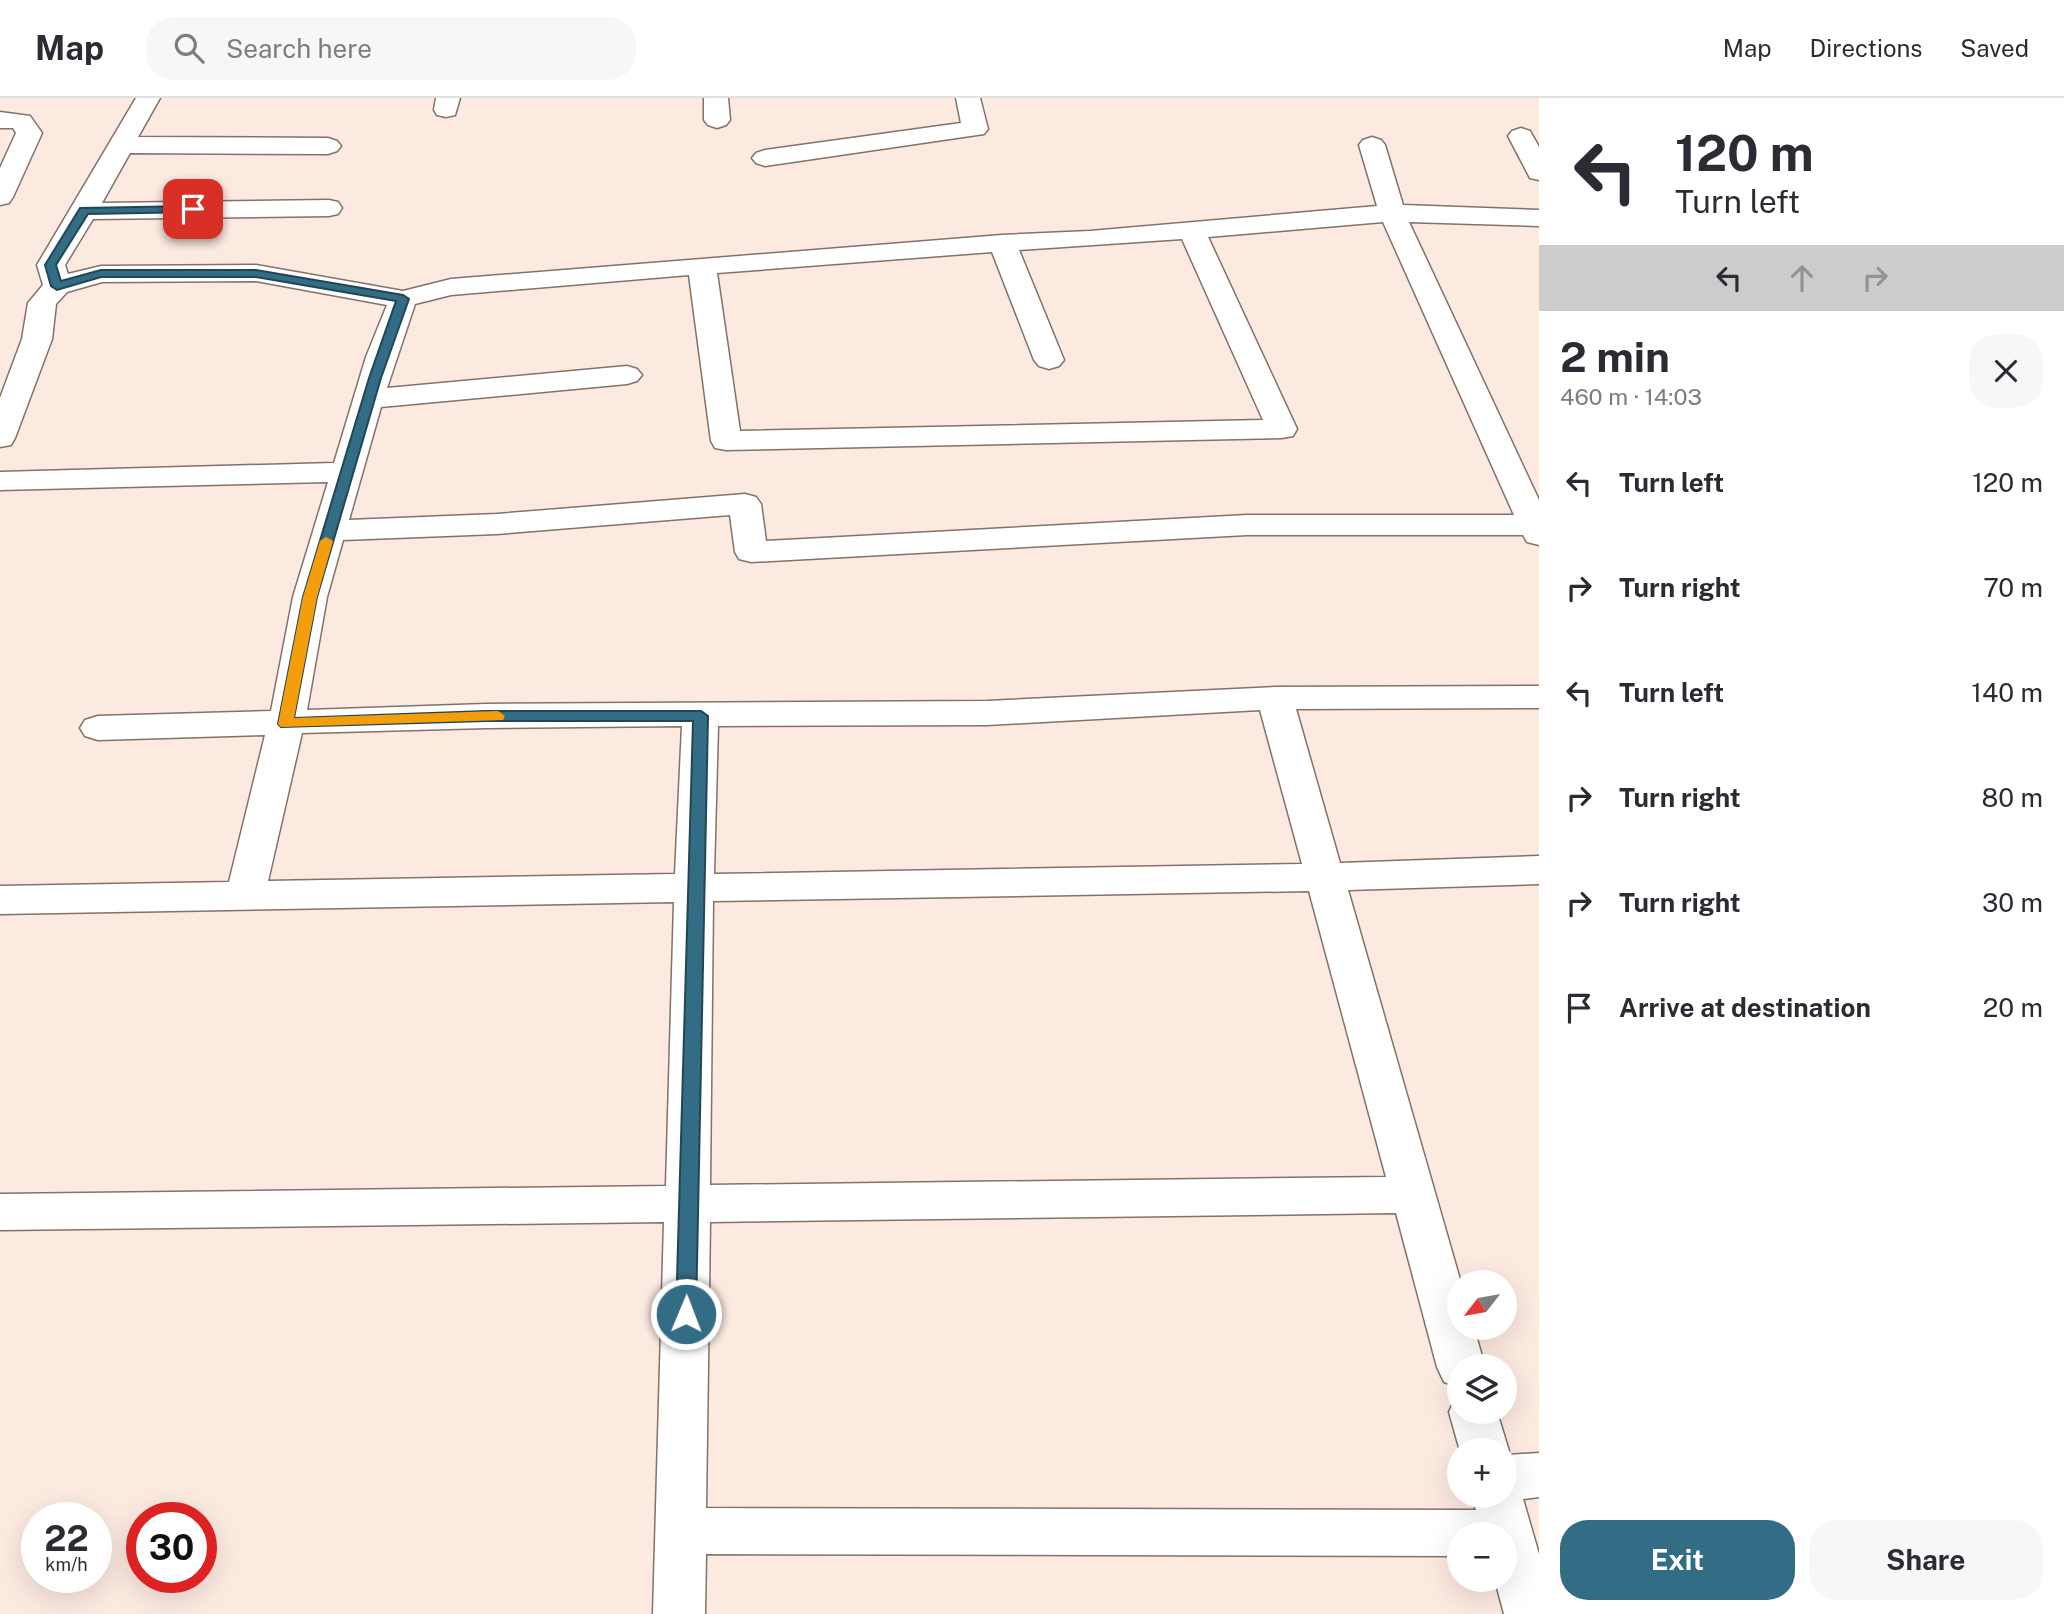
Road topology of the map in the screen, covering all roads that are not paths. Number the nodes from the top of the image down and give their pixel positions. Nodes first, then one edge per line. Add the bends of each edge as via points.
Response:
1 (148, 98) edge
2 (968, 98) edge
3 (0, 120) edge
4 (1521, 136) dead end
5 (121, 145) junction
6 (1372, 145) dead end
7 (328, 146) dead end
8 (765, 158) dead end
9 (1539, 173) edge
10 (0, 197) edge
11 (329, 208) dead end
12 (84, 211) junction
13 (1392, 213) junction
14 (1539, 218) edge
15 (1191, 230) junction
16 (1002, 243) junction
17 (702, 267) junction
18 (57, 286) junction
19 (403, 299) junction
20 (1049, 360) dead end
21 (627, 375) dead end
22 (368, 399) junction
23 (0, 438) edge
24 (346, 472) junction
25 (0, 481) edge
26 (1537, 528) edge
27 (329, 531) junction
28 (1539, 697) edge
29 (1275, 698) junction
30 (701, 716) junction
31 (286, 724) junction
32 (98, 728) dead end
33 (1539, 870) edge
34 (1325, 877) junction
35 (694, 888) junction
36 (245, 896) junction
37 (0, 900) edge
38 (1413, 1195) junction
39 (688, 1206) junction
40 (0, 1212) edge
41 (1457, 1354) edge
42 (1539, 1475) edge
43 (1517, 1477) edge
44 (1502, 1515) edge
45 (681, 1531) junction
46 (679, 1614) edge
47 (1530, 1614) edge

1 - 5 street
2 - 8 street via 975,128
3 - 10 street via 21,121 29,133
4 - 9 street
5 - 7 street
5 - 12 street
6 - 13 street
11 - 12 street
12 - 18 street via 51,265
13 - 14 street
13 - 15 street
13 - 26 street
15 - 16 street
15 - 17 street via 1282,429 726,441
16 - 17 street
16 - 20 street
17 - 19 street via 451,287
18 - 19 street via 101,274 256,273
18 - 23 street via 42,303 37,339
19 - 22 street
21 - 22 street
22 - 24 street
24 - 25 street
24 - 27 street
26 - 27 street via 1247,525 751,551 745,503 497,524
27 - 31 street via 310,597
28 - 29 street
29 - 30 street via 988,713
29 - 34 street
30 - 31 street via 486,716
30 - 35 street
31 - 32 street
31 - 36 street
33 - 34 street
34 - 35 street
34 - 38 street
35 - 36 street
35 - 39 street
36 - 37 street
38 - 39 street
38 - 41 street
39 - 40 street
39 - 45 street
42 - 43 street
44 - 45 street
44 - 47 street
45 - 46 street

